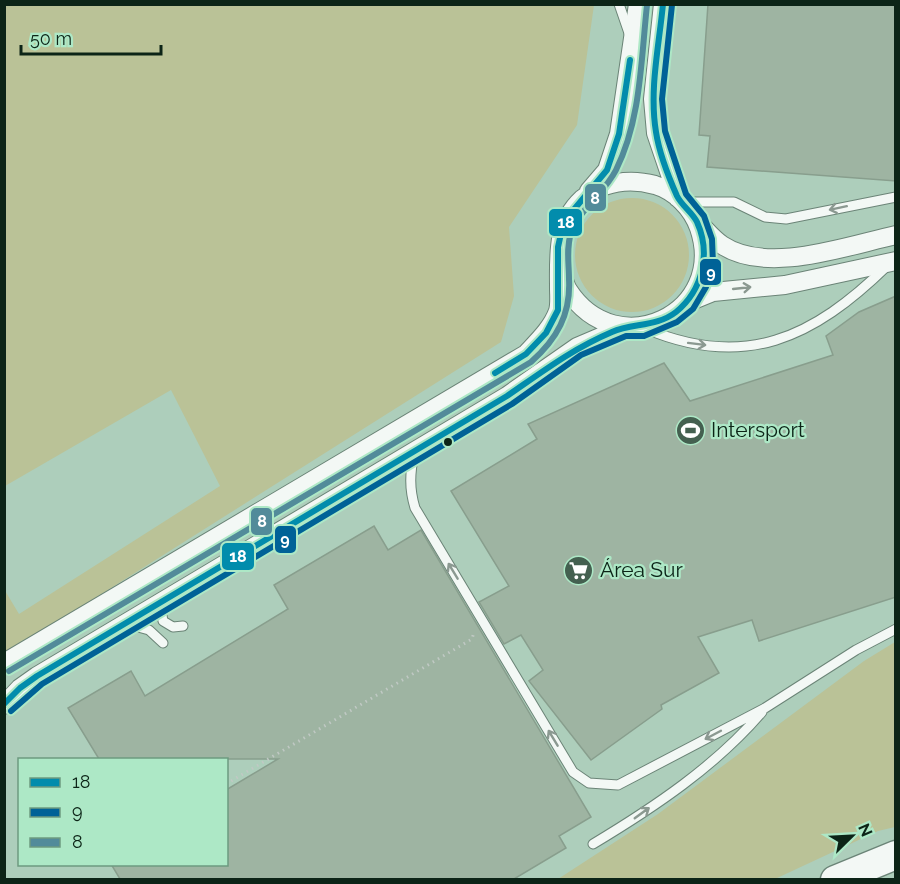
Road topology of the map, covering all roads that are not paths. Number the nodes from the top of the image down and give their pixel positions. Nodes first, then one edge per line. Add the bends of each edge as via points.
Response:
1 (619, 4) edge
2 (638, 4) edge
3 (663, 4) edge
4 (632, 45) junction
5 (896, 197) edge
6 (582, 200) junction
7 (681, 200) junction
8 (696, 220) junction
9 (896, 236) edge
10 (893, 262) edge
11 (559, 265) junction
12 (686, 303) junction
13 (633, 327) junction
14 (414, 451) junction
15 (165, 599) junction
16 (125, 623) junction
17 (183, 626) dead end
18 (896, 629) edge
19 (163, 643) dead end
20 (4, 663) edge
21 (4, 705) edge
22 (765, 708) junction
23 (593, 844) dead end
24 (896, 855) edge
25 (835, 879) edge

1 - 4 lane
2 - 4 street
3 - 7 street via 654,110 656,133
4 - 6 street via 619,134 607,170
5 -> 7 lane via 786,219 765,217 734,202
6 - 7 street via 599,188 619,182 650,184
6 - 11 street via 562,229
7 - 8 street
8 - 9 street via 722,245 749,256 781,259
8 - 12 street via 703,241 704,263 698,284
12 -> 10 street via 721,291 784,285
13 -> 10 lane via 698,345 748,346 783,338 824,319
11 - 13 street via 567,288 581,307 601,321
11 - 20 street via 558,310 546,333 526,354
12 - 13 street via 658,322
13 - 14 street via 577,347 507,396
14 - 15 street
22 -> 14 lane via 618,785 589,783 573,772 415,508 410,491
15 - 16 street
15 - 17 lane via 163,621 173,627
16 - 19 lane via 149,630
16 - 21 street via 37,676
18 - 22 lane
23 -> 22 lane via 622,827 738,740
24 - 25 main road

